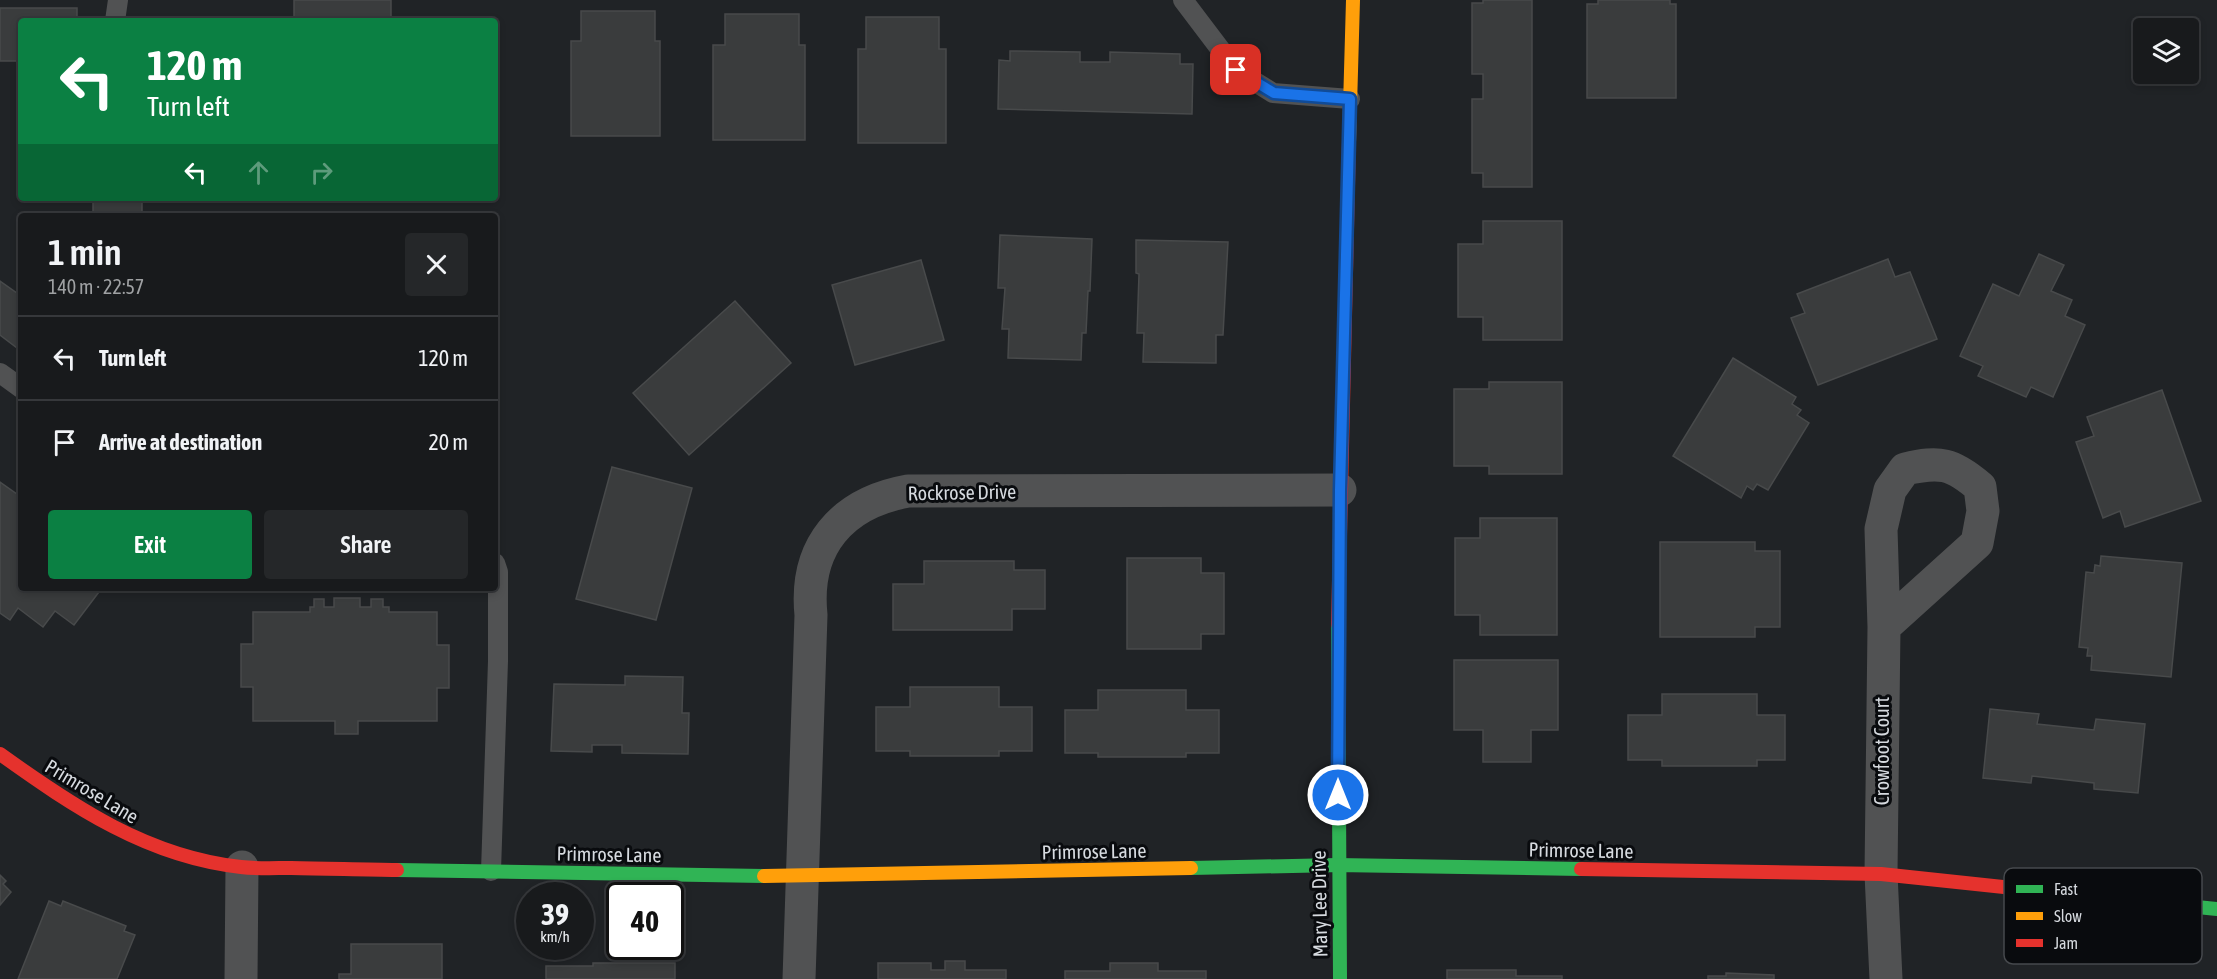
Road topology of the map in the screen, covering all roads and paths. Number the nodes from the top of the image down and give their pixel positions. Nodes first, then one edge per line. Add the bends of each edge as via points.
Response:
1 (118, 0) edge
2 (1183, 0) edge
3 (1353, 0) edge
4 (116, 18) edge
5 (1350, 99) junction
6 (0, 373) edge
7 (18, 386) edge
8 (1340, 490) junction
9 (498, 572) edge
10 (498, 591) edge
11 (498, 591) edge
12 (1884, 627) junction
13 (0, 754) edge
14 (1337, 865) junction
15 (242, 867) junction
16 (491, 871) junction
17 (1881, 874) junction
18 (802, 877) junction
19 (2004, 887) edge
20 (2202, 907) edge
21 (2217, 909) edge
22 (241, 979) edge
23 (799, 979) edge
24 (1340, 979) edge
25 (1886, 979) edge

1 - 4 lane
2 - 5 lane via 1236,70 1274,93
3 - 5 street, Mary Lee Drive
5 - 8 street, Mary Lee Drive
6 - 7 lane
8 - 14 street, Mary Lee Drive
8 - 18 street, Rockrose Drive via 908,491 856,509 830,534 812,576
9 - 10 lane
11 - 16 lane
12 - 12 street, Crowfoot Court via 1977,543 1983,511 1980,487 1962,472 1932,463 1905,469 1890,490 1881,529
12 - 17 street, Crowfoot Court
13 - 15 street, Primrose Lane via 75,808 120,833 167,852
14 - 17 street, Primrose Lane
14 - 18 street, Primrose Lane
14 - 24 street, Mary Lee Drive
15 - 16 street, Primrose Lane
15 - 22 street
16 - 18 street, Primrose Lane
17 - 19 street, Primrose Lane
17 - 25 street, Crowfoot Court
18 - 23 street, Rockrose Drive
20 - 21 street, Primrose Lane

